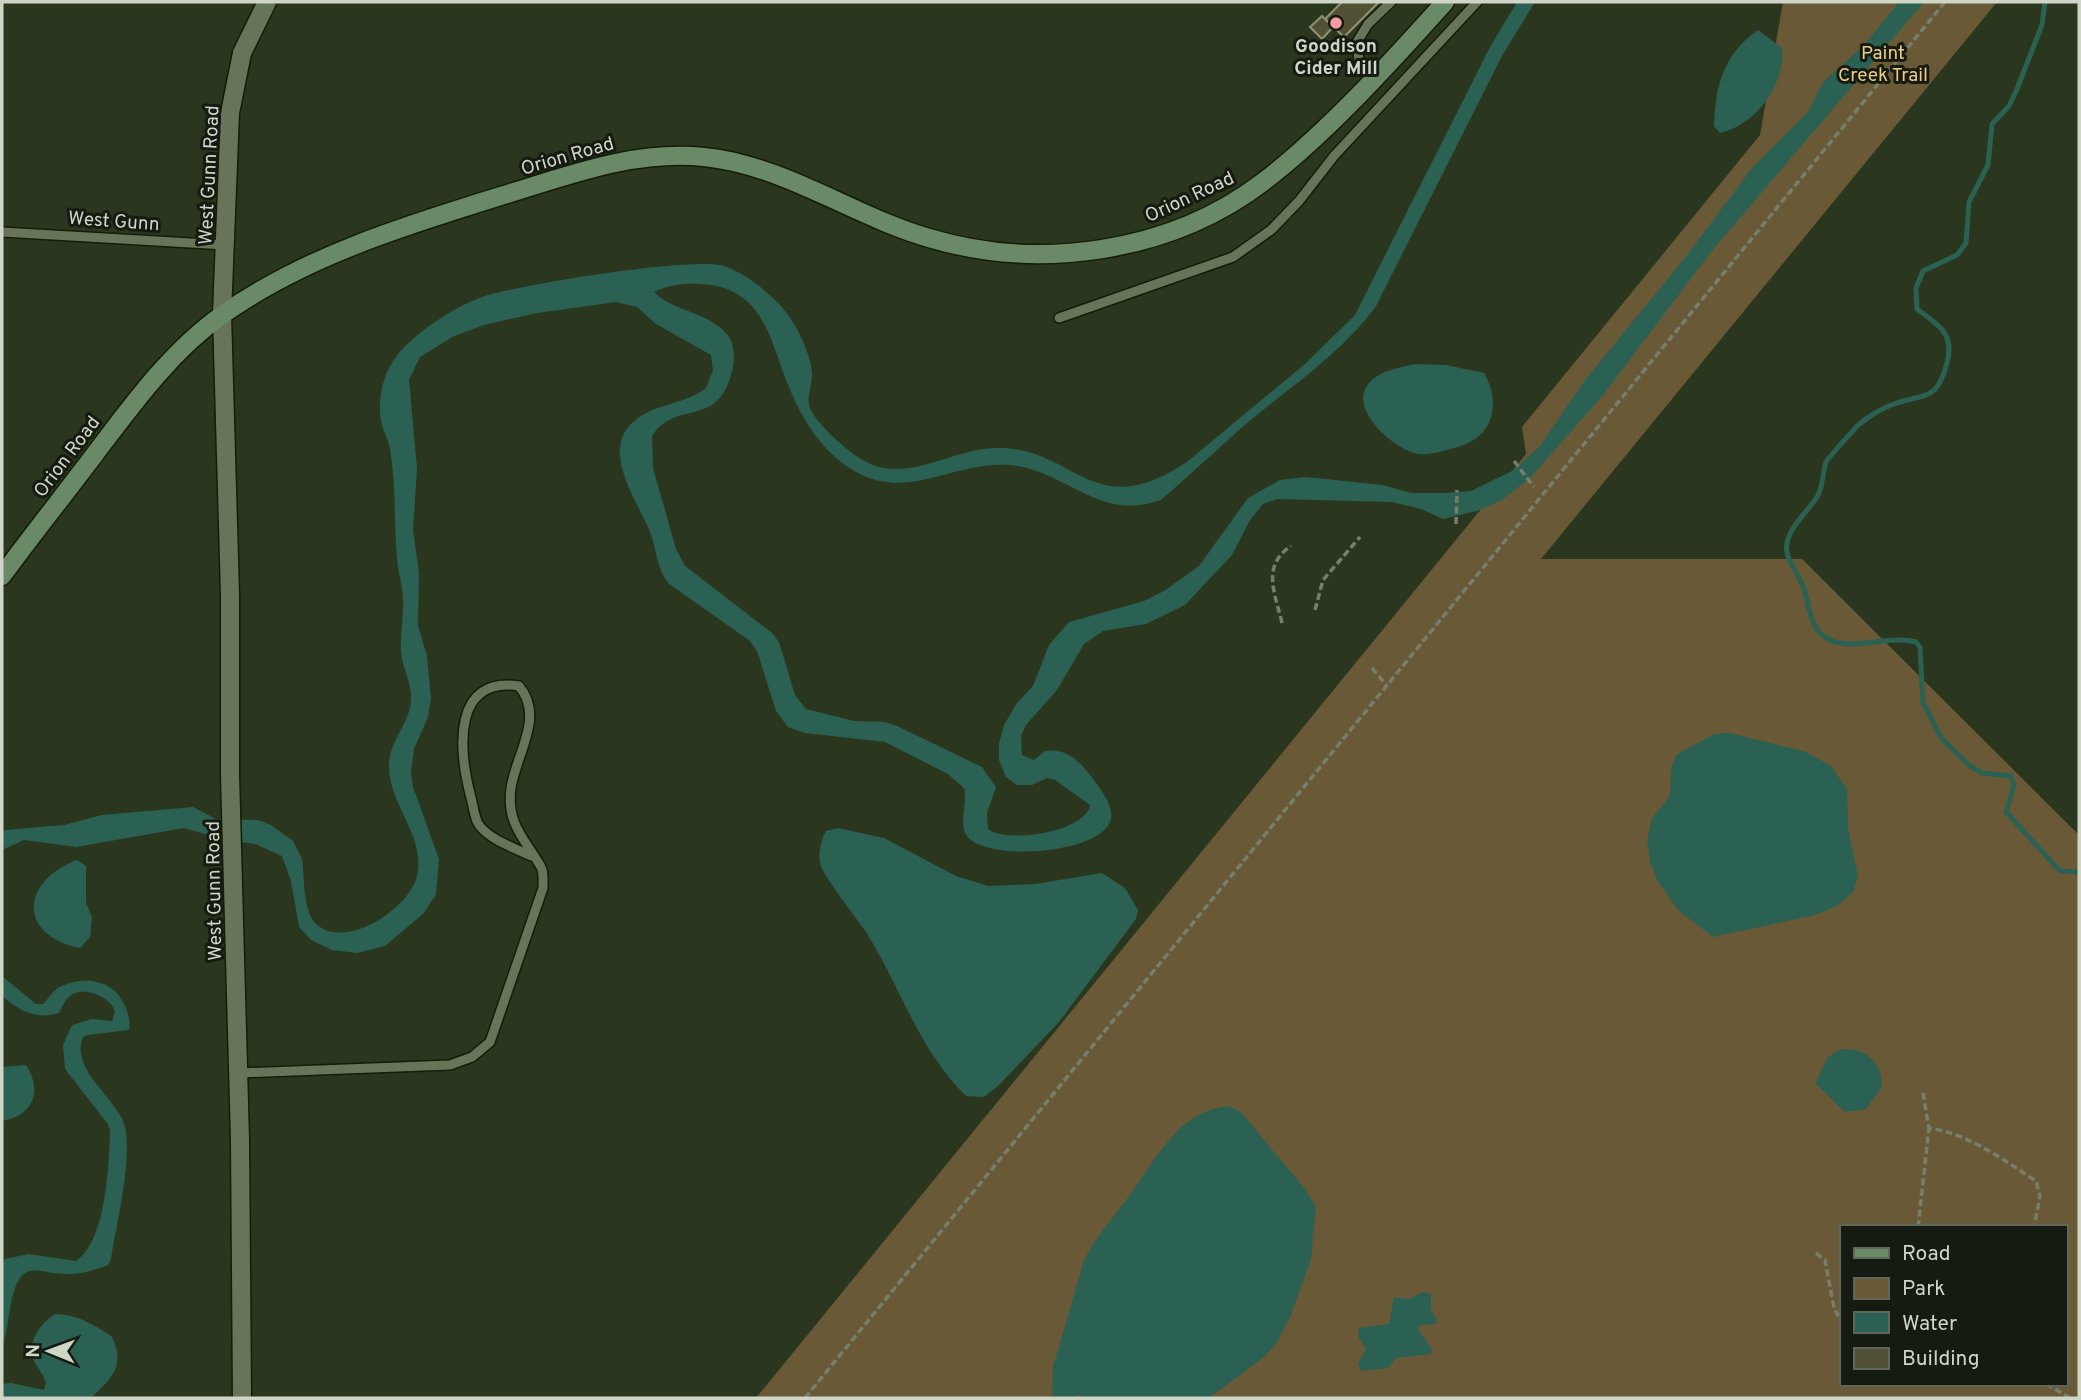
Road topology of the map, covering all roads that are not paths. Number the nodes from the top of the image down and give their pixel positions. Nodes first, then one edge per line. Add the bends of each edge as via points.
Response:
1 (267, 2) edge
2 (1391, 2) edge
3 (1477, 2) edge
4 (1436, 5) edge
5 (1375, 77) junction
6 (2, 232) edge
7 (225, 245) junction
8 (222, 314) junction
9 (1059, 318) dead end
10 (2, 576) edge
11 (531, 856) junction
12 (238, 1073) junction
13 (242, 1398) edge

1 - 7 street, West Gunn Road via 242,52 230,113
2 - 5 lane via 1357,42 1359,60
3 - 9 lane via 1271,230 1233,257
4 - 5 street, Orion Road
5 - 8 street, Orion Road via 1262,184 1170,232 1133,243 1068,254 967,248 900,229 755,169 711,158 637,157 471,206 332,254
6 - 7 lane, West Gunn
7 - 8 street, West Gunn Road
8 - 10 street, Orion Road via 127,410
8 - 12 street, West Gunn Road
11 - 11 lane via 518,835 511,790 531,706 519,686 493,685 479,693 465,720 468,784 478,824
11 - 12 lane via 542,869 543,888 490,1042 472,1057 450,1065
12 - 13 street, West Gunn Road

